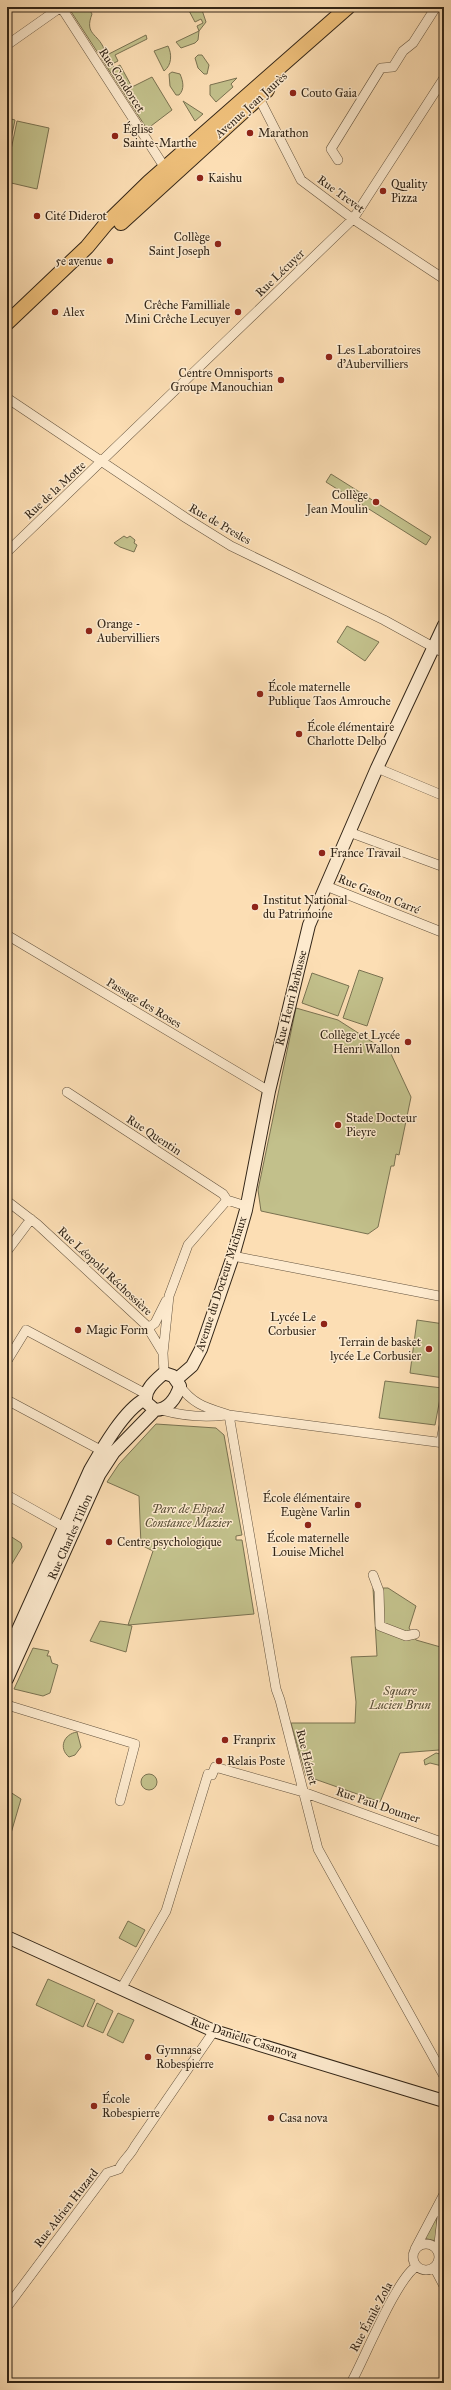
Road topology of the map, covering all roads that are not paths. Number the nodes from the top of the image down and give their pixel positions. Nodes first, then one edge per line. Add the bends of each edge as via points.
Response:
1 (348, 7) edge
2 (359, 7) edge
3 (436, 7) edge
4 (57, 8) edge
5 (7, 45) edge
6 (444, 78) edge
7 (258, 98) junction
8 (338, 160) dead end
9 (166, 168) junction
10 (353, 219) junction
11 (122, 222) junction
12 (87, 247) junction
13 (444, 279) edge
14 (7, 323) edge
15 (7, 398) edge
16 (102, 461) junction
17 (7, 552) edge
18 (444, 626) edge
19 (439, 650) edge
20 (377, 768) junction
21 (444, 796) edge
22 (349, 832) junction
23 (444, 867) edge
24 (326, 886) junction
25 (444, 933) edge
26 (7, 935) edge
27 (269, 1091) junction
28 (66, 1092) dead end
29 (227, 1200) junction
30 (7, 1201) edge
31 (246, 1206) junction
32 (31, 1219) junction
33 (7, 1251) edge
34 (233, 1256) junction
35 (169, 1296) junction
36 (444, 1297) edge
37 (148, 1328) junction
38 (163, 1353) junction
39 (7, 1361) edge
40 (164, 1372) junction
41 (179, 1383) junction
42 (145, 1396) junction
43 (7, 1400) edge
44 (158, 1410) junction
45 (229, 1414) junction
46 (444, 1428) edge
47 (442, 1442) edge
48 (106, 1453) junction
49 (7, 1495) edge
50 (64, 1527) junction
51 (373, 1575) dead end
52 (415, 1634) dead end
53 (7, 1654) edge
54 (7, 1679) edge
55 (7, 1705) edge
56 (303, 1792) junction
57 (120, 1800) dead end
58 (444, 1843) edge
59 (7, 1937) edge
60 (121, 1989) junction
61 (214, 2031) junction
62 (444, 2076) edge
63 (444, 2101) edge
64 (444, 2194) edge
65 (444, 2199) edge
66 (414, 2251) junction
67 (438, 2252) junction
68 (417, 2266) junction
69 (435, 2266) junction
70 (444, 2274) edge
71 (444, 2286) edge
72 (7, 2307) edge
73 (350, 2383) edge

1 - 9 main road, Avenue Jean Jaurès
2 - 7 main road, Avenue Jean Jaurès
3 - 8 street via 413,44 403,50 393,67 381,68 331,149
4 - 5 street
4 - 9 street, Rue Condorcet
6 - 10 street, Rue Lécuyer
7 - 10 street, Rue Trevet via 301,180
7 - 11 main road, Avenue Jean Jaurès
9 - 11 street via 156,184 130,208
9 - 12 main road, Avenue Jean Jaurès via 106,224
10 - 13 street, Rue Trevet
10 - 16 street, Rue Lécuyer
11 - 12 main road, Avenue Jean Jaurès via 105,237
12 - 14 main road, Avenue Jean Jaurès
15 - 16 street, Rue de Presles
16 - 17 street, Rue de la Motte
16 - 19 street, Rue de Presles via 231,546 384,620
18 - 19 street, Rue Henri Barbusse
19 - 20 street, Rue Henri Barbusse
20 - 21 street
20 - 22 street, Rue Henri Barbusse
22 - 23 street
22 - 24 street, Rue Henri Barbusse
24 - 25 street, Rue Gaston Carré
24 - 27 street, Rue Henri Barbusse via 310,924
26 - 27 street, Passage des Roses
27 - 31 street, Rue Henri Barbusse
28 - 29 street, Rue Quentin via 223,1194
29 - 31 street
29 - 35 street via 188,1245
30 - 32 street, Rue Léopold Réchossière
31 - 34 street, Avenue du Docteur Michaux
32 - 33 street
32 - 37 street, Rue Léopold Réchossière via 90,1271
34 - 36 street
34 - 41 street, Avenue du Docteur Michaux via 201,1349
35 - 37 street via 155,1323
35 - 38 street
37 - 38 street, Rue Léopold Réchossière
38 - 40 street, Rue Léopold Réchossière
39 - 42 street via 26,1330
40 - 41 street
40 - 42 street, Rue Charles Tillon via 154,1381
41 - 44 street, Avenue du Docteur Michaux via 171,1402
41 - 45 street via 187,1397 198,1404
42 - 44 street
42 - 48 street, Rue Charles Tillon via 127,1416
43 - 48 street
44 - 45 street via 207,1418
44 - 48 street, Rue Charles Tillon
45 - 47 street
45 - 56 street, Rue Hémet via 276,1689
46 - 47 street
48 - 50 street, Rue Charles Tillon
48 - 54 street, Rue Charles Tillon
49 - 50 street
50 - 53 street, Rue Charles Tillon
51 - 52 street via 379,1591 380,1626 406,1636
55 - 57 street via 135,1744
56 - 58 street, Rue Paul Doumer
56 - 60 street, Rue Paul Doumer via 215,1767 212,1775 208,1774 166,1911
56 - 62 street, Rue Hémet via 318,1849
59 - 60 street, Rue Danielle Casanova
60 - 61 street, Rue Danielle Casanova
61 - 63 street, Rue Danielle Casanova
61 - 72 street, Rue Adrien Huzard via 130,2157 121,2163 119,2169 107,2173
64 - 66 street
65 - 67 street
66 - 67 street via 420,2245 429,2244
66 - 68 street via 413,2259
67 - 69 street
68 - 69 street via 427,2270
68 - 73 street, Rue Émile Zola via 411,2269 400,2286
69 - 70 street
69 - 71 street

